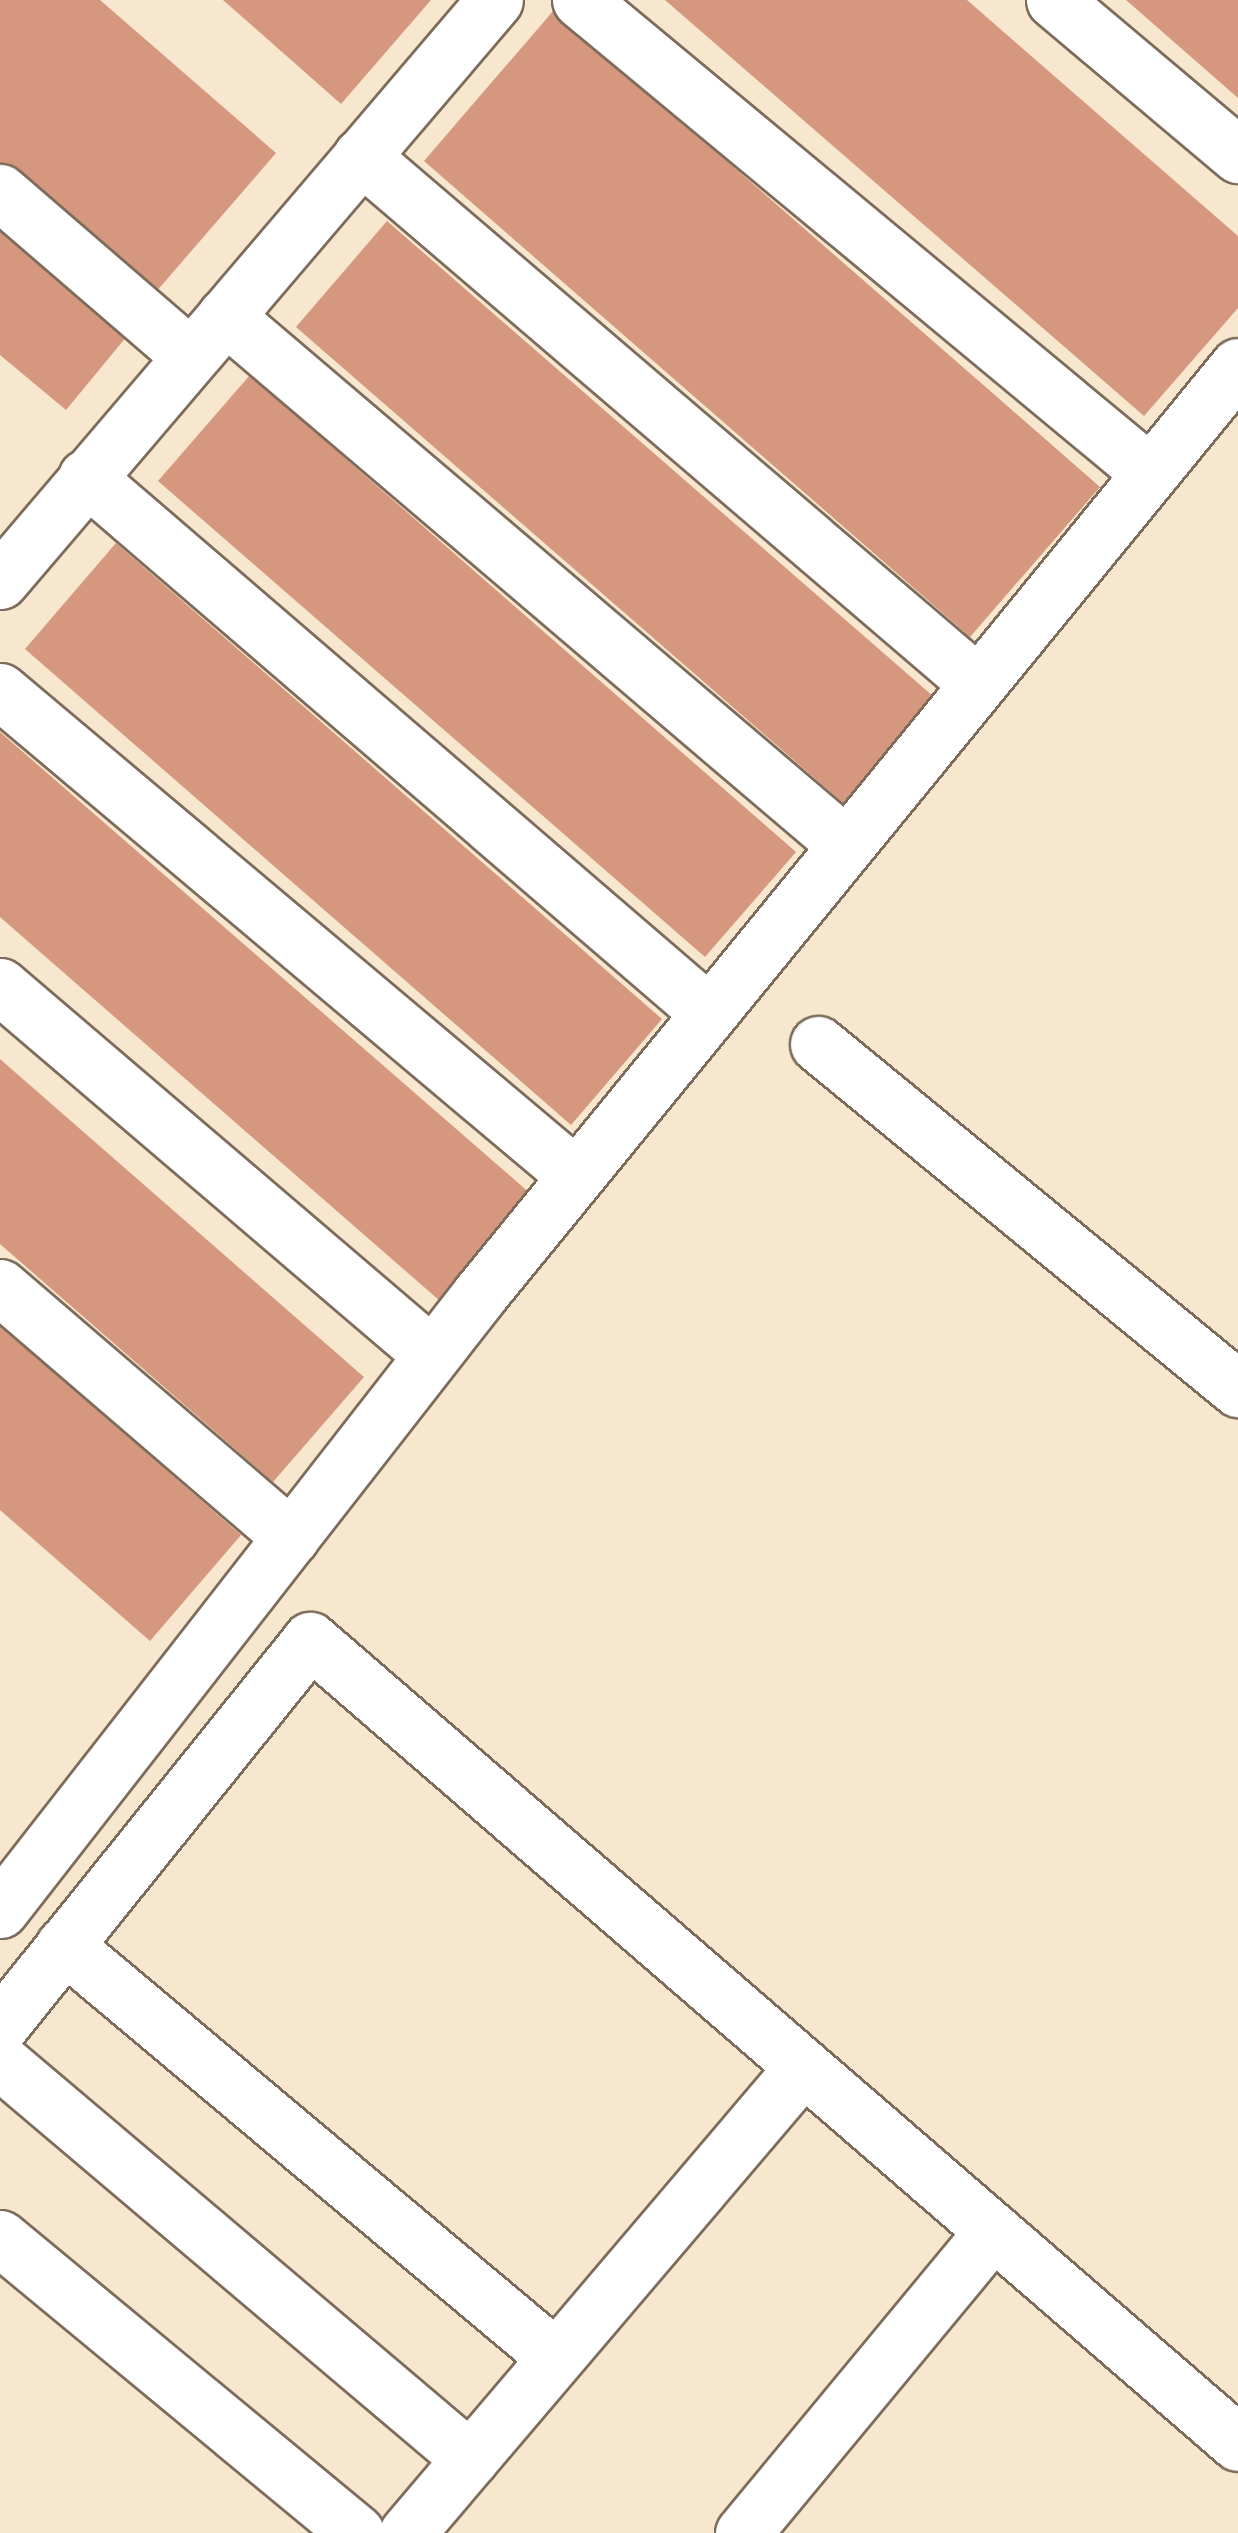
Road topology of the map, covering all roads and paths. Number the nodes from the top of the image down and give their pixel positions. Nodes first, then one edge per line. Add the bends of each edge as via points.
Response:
1 (495, 0) edge
2 (580, 0) edge
3 (1054, 0) edge
4 (1238, 155) edge
5 (361, 156) junction
6 (0, 192) edge
7 (225, 316) junction
8 (190, 356) junction
9 (1238, 366) edge
10 (1150, 472) junction
11 (86, 477) junction
12 (0, 581) edge
13 (977, 683) junction
14 (0, 692) edge
15 (846, 845) junction
16 (0, 986) edge
17 (709, 1013) junction
18 (818, 1044) dead end
19 (576, 1176) junction
20 (0, 1286) edge
21 (432, 1355) junction
22 (1238, 1389) edge
23 (290, 1537) junction
24 (0, 1910) edge
25 (64, 1945) junction
26 (0, 2026) edge
27 (0, 2061) edge
28 (803, 2067) junction
29 (993, 2231) junction
30 (0, 2238) edge
31 (556, 2357) junction
32 (1238, 2443) edge
33 (470, 2459) junction
34 (356, 2533) edge
35 (408, 2533) edge
36 (743, 2533) edge

1 - 5 street
2 - 10 street
3 - 4 street
5 - 7 street
5 - 13 street
6 - 8 street
7 - 8 street
7 - 15 street
8 - 11 street
9 - 10 street
10 - 13 street
11 - 12 street
11 - 17 street
13 - 15 street
14 - 19 street
15 - 17 street
16 - 21 street
17 - 19 street
18 - 22 street
19 - 21 street
20 - 23 street
21 - 23 street
23 - 24 street
25 - 26 street
25 - 28 street via 310,1640
25 - 31 street
27 - 33 street
28 - 29 street
28 - 31 street
29 - 32 street
29 - 36 street
30 - 34 street
31 - 33 street
33 - 35 street

